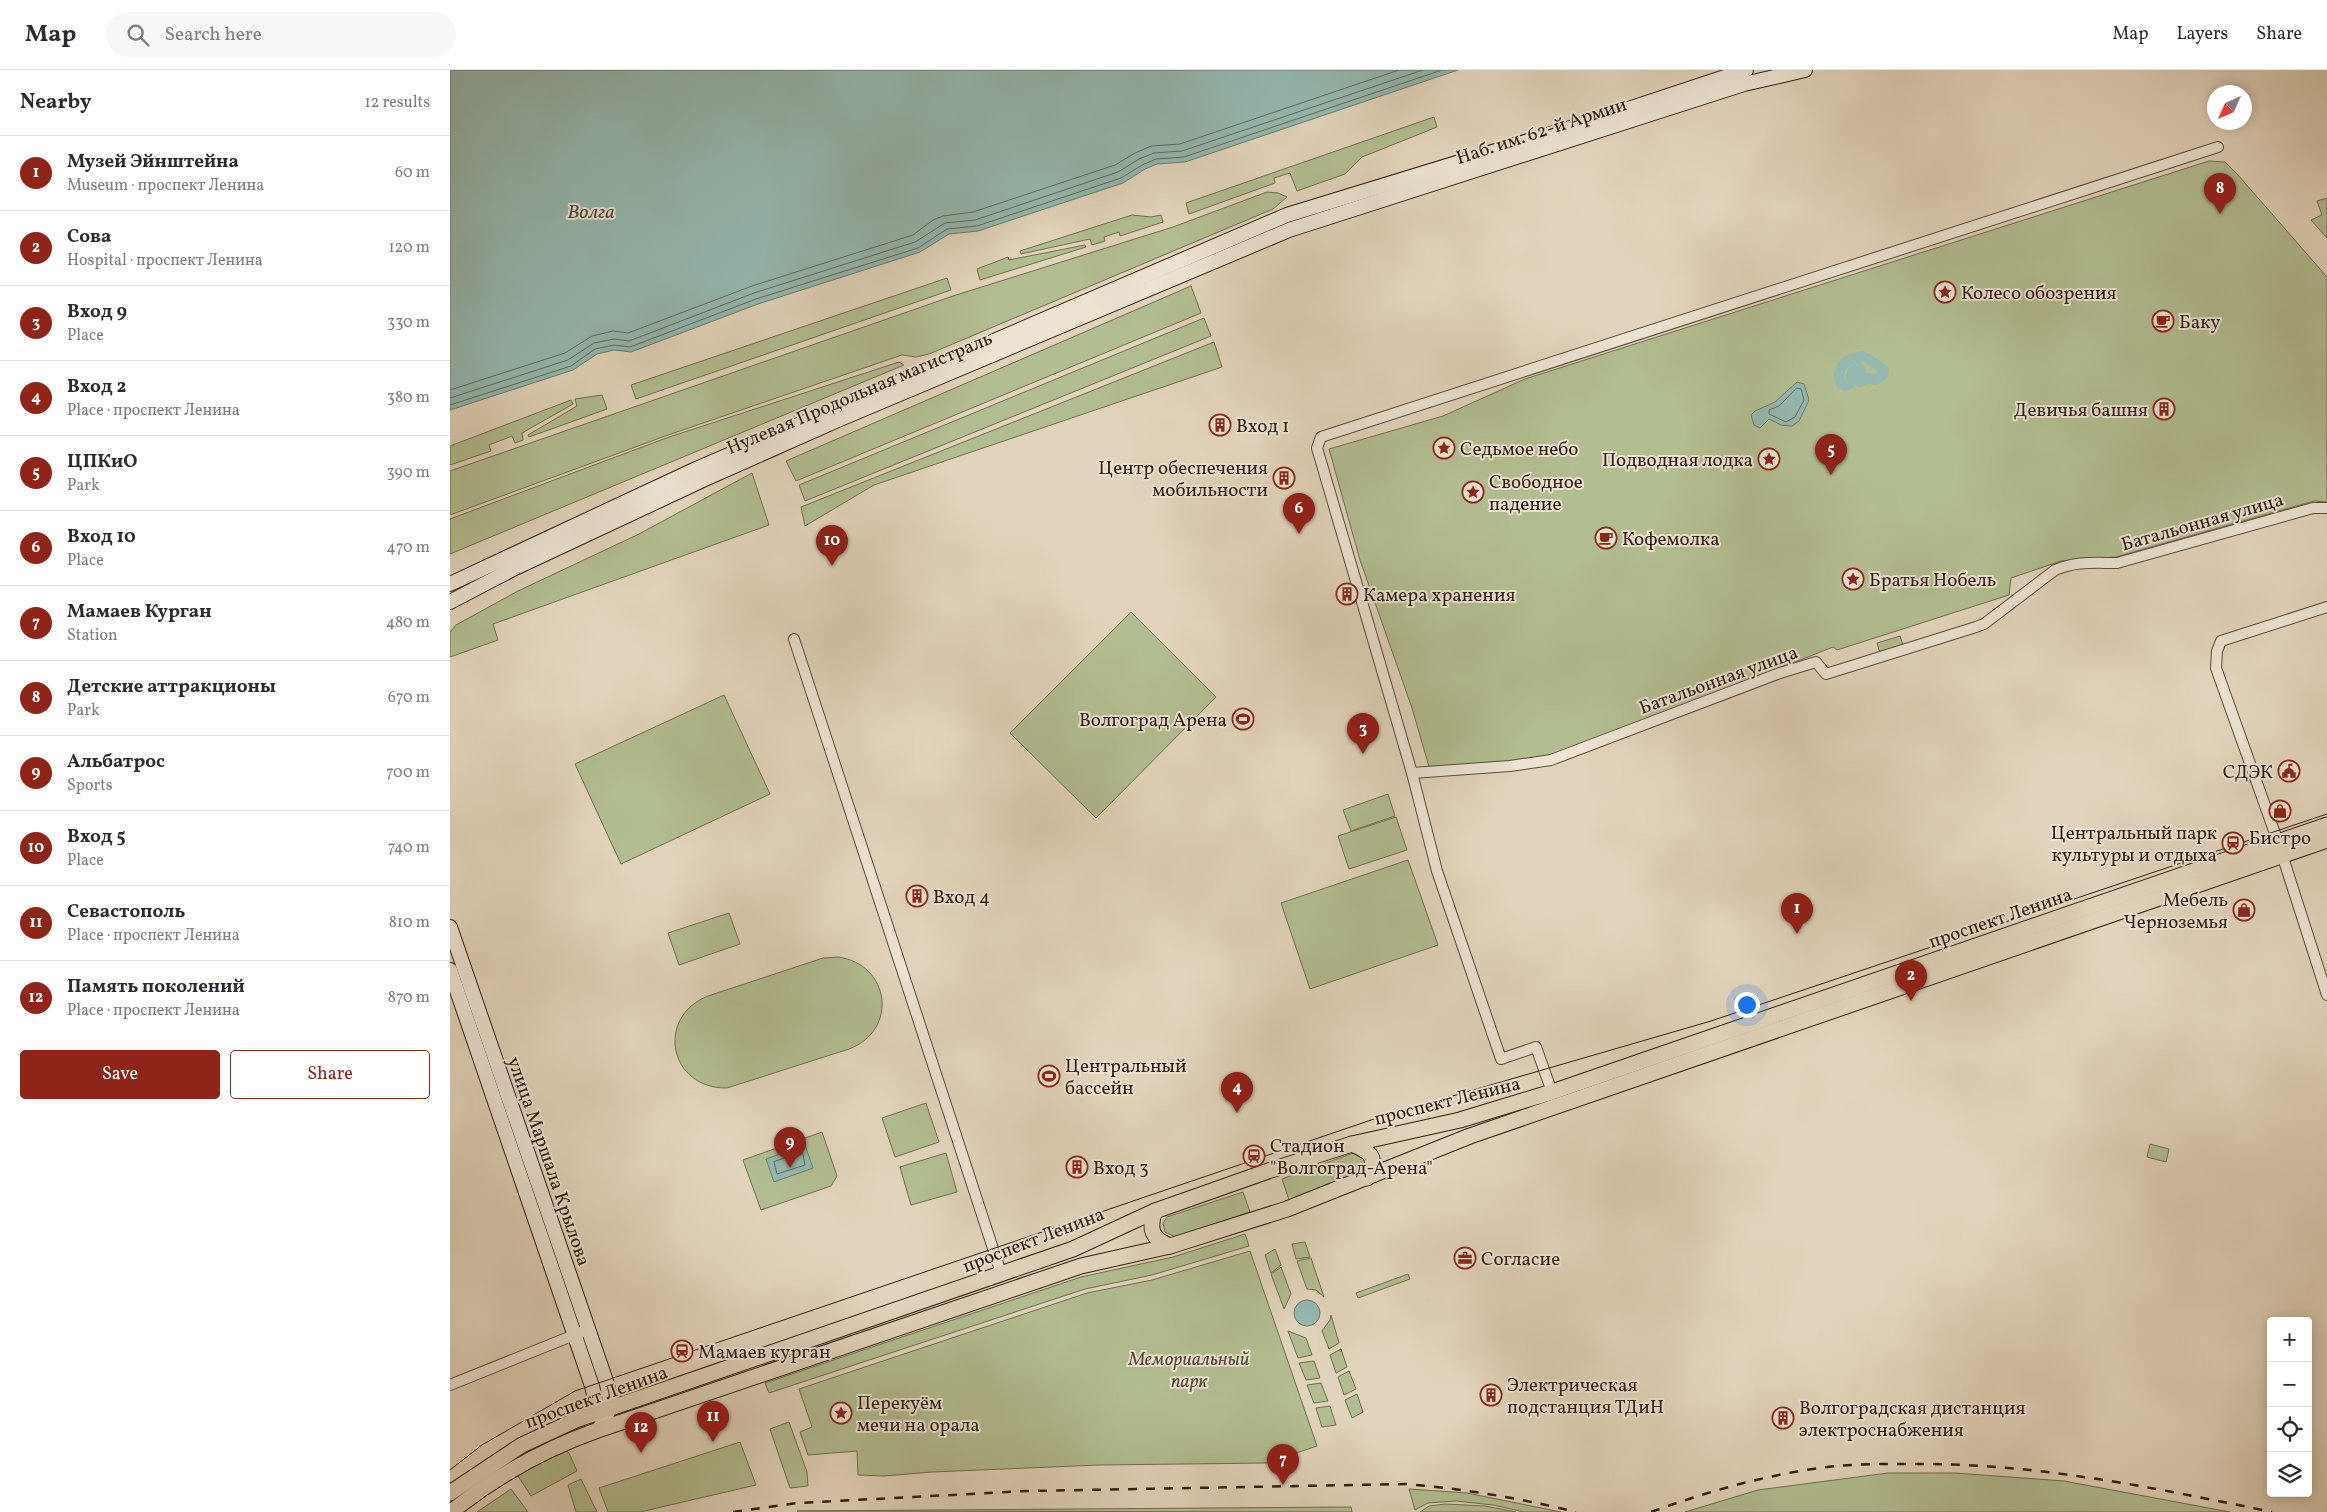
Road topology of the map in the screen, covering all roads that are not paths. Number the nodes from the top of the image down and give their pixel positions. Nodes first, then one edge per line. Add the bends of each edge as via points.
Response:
1 (1746, 70) edge
2 (1805, 70) edge
3 (2218, 147) dead end
4 (1288, 215) joint
5 (1289, 230) joint
6 (2327, 508) edge
7 (450, 584) edge
8 (450, 602) edge
9 (2327, 607) edge
10 (794, 639) dead end
11 (1412, 774) junction
12 (2327, 825) edge
13 (2327, 840) edge
14 (2280, 850) junction
15 (450, 927) edge
16 (450, 970) edge
17 (2327, 995) edge
18 (1552, 1092) junction
19 (1352, 1144) junction
20 (1367, 1178) junction
21 (1155, 1211) junction
22 (1170, 1246) junction
23 (1001, 1273) junction
24 (589, 1330) junction
25 (575, 1336) junction
26 (450, 1385) edge
27 (604, 1410) junction
28 (598, 1430) junction
29 (450, 1494) edge
30 (452, 1512) edge

1 - 4 main road, Наб. им. 62-й Армии
2 - 5 main road, Наб. им. 62-й Армии via 1744,84
3 - 11 street via 1321,437 1317,448
4 - 7 main road, Нулевая Продольная магистраль via 696,469
5 - 8 main road, Нулевая Продольная магистраль via 750,459 522,564
6 - 11 street, Батальонная улица via 2313,508 2117,563 2067,565 2055,570 1984,624 1826,674 1816,662 1780,673 1565,755 1510,766
9 - 14 street via 2221,641 2217,651 2216,668
10 - 23 street
11 - 18 street via 1437,871 1501,1059 1536,1047
12 - 14 main road, проспект Ленина
13 - 14 main road, проспект Ленина
14 - 17 street
14 - 18 main road, проспект Ленина
14 - 20 main road, проспект Ленина via 2135,905 1470,1136
15 - 24 main road, улица Маршала Крылова
16 - 25 main road, улица Маршала Крылова
18 - 19 main road, проспект Ленина via 1460,1120
19 - 20 main road via 1373,1158
19 - 21 main road, проспект Ленина
20 - 22 main road, проспект Ленина via 1287,1209
21 - 22 main road via 1150,1226 1152,1232 1155,1238
21 - 23 main road, проспект Ленина via 1073,1249
22 - 28 main road, проспект Ленина via 1081,1266
23 - 27 main road, проспект Ленина
24 - 25 street
24 - 27 main road, улица Маршала Крылова via 610,1395
25 - 26 street
25 - 27 main road, улица Маршала Крылова
27 - 28 main road via 605,1421
27 - 29 main road, проспект Ленина via 553,1429 522,1445
28 - 30 main road, проспект Ленина via 533,1458

